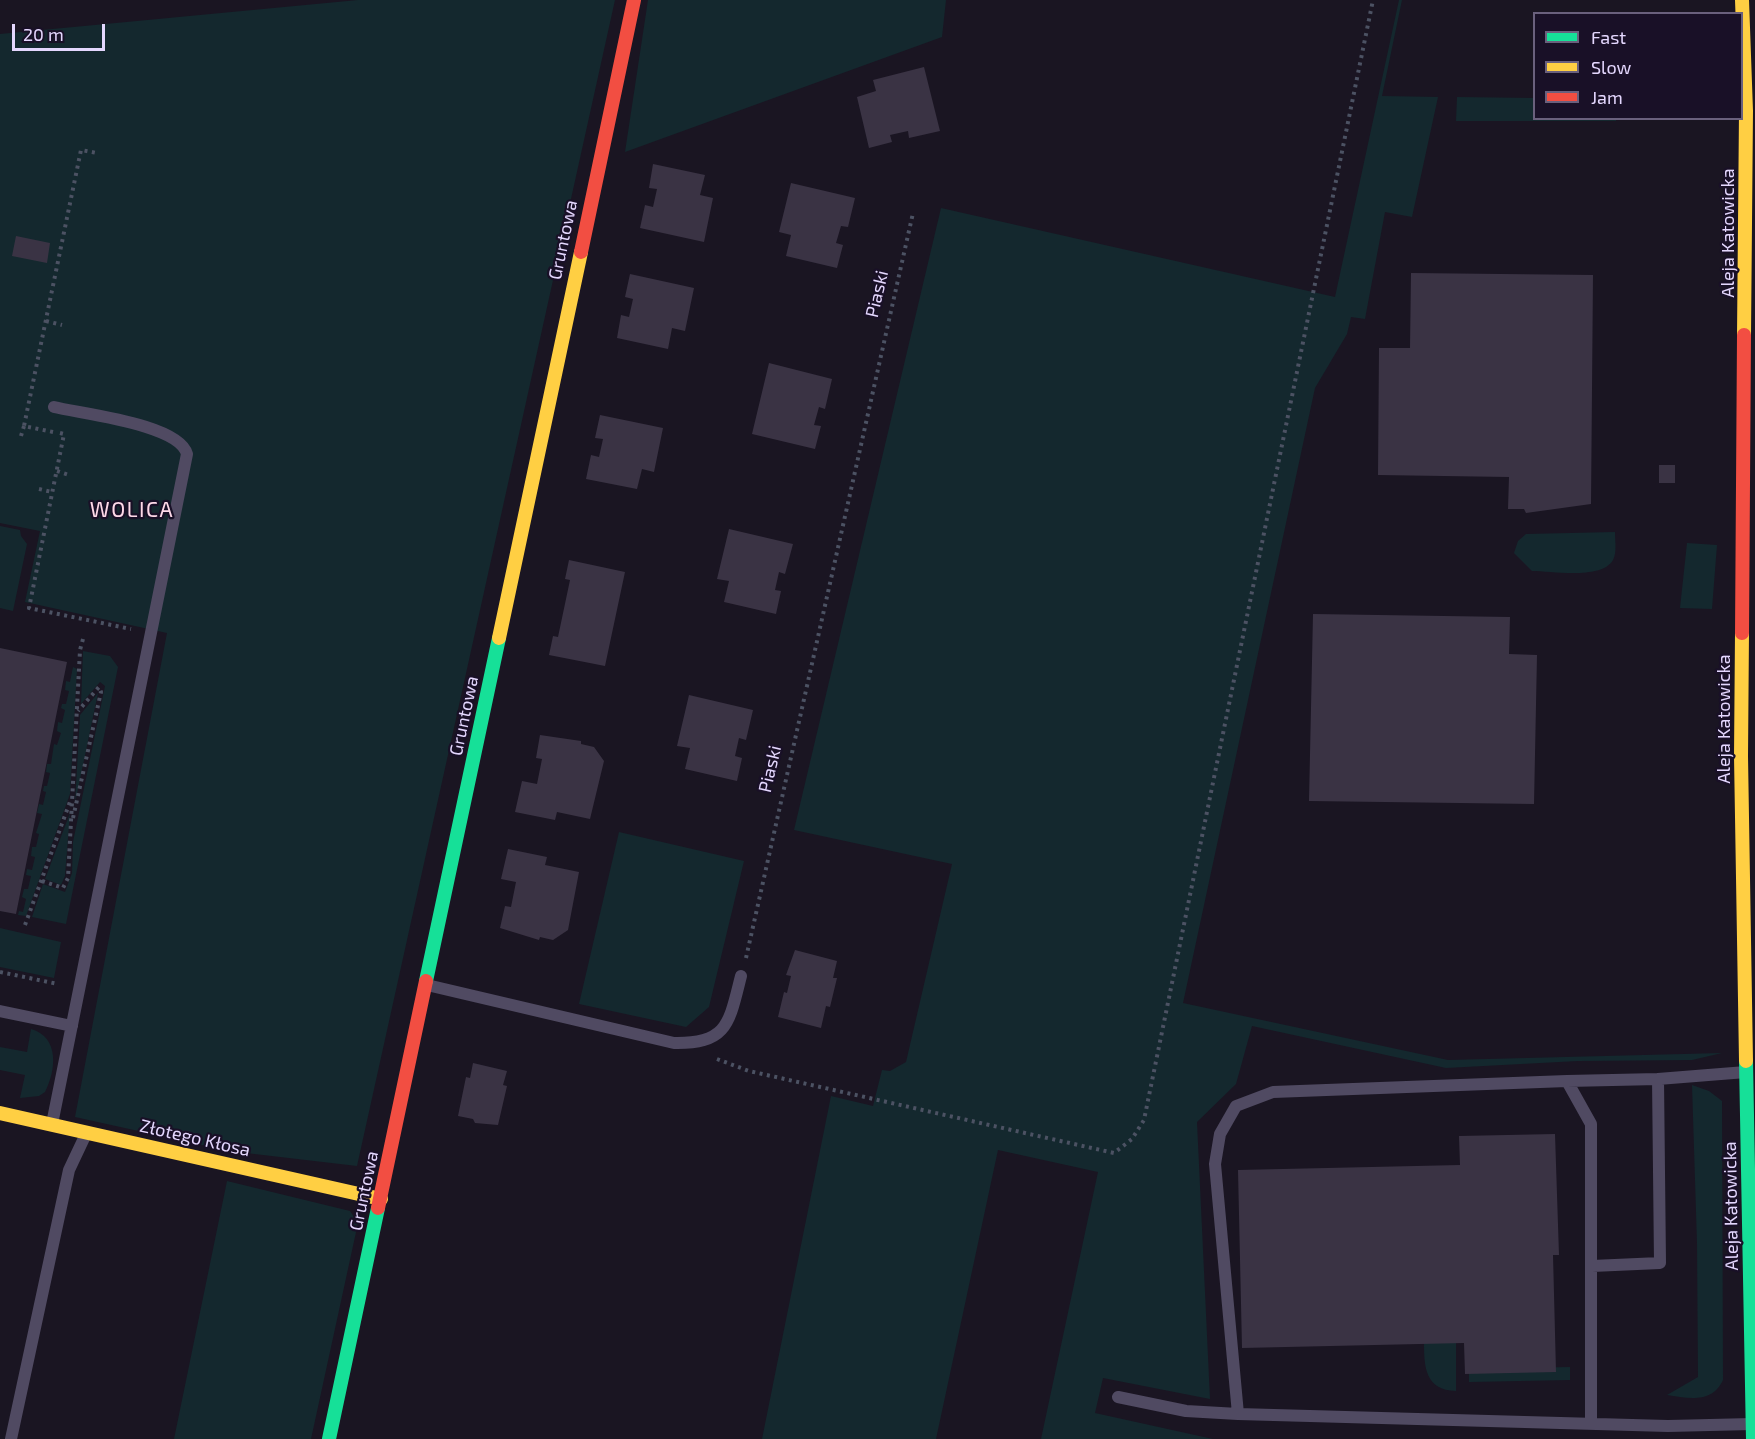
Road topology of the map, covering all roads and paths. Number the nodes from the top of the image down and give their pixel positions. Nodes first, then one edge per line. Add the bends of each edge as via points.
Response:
1 (634, 0) edge
2 (1373, 0) edge
3 (1743, 28) edge
4 (914, 213) dead end
5 (46, 321) dead end
6 (62, 325) dead end
7 (54, 407) dead end
8 (24, 426) dead end
9 (21, 436) dead end
10 (57, 471) dead end
11 (69, 474) dead end
12 (39, 489) dead end
13 (52, 492) dead end
14 (83, 639) dead end
15 (78, 711) junction
16 (73, 792) junction
17 (71, 824) junction
18 (42, 881) junction
19 (25, 925) dead end
20 (0, 972) edge
21 (741, 976) joint
22 (426, 984) junction
23 (79, 988) junction
24 (0, 1011) edge
25 (72, 1026) junction
26 (674, 1044) junction
27 (1747, 1072) junction
28 (1658, 1079) junction
29 (1567, 1082) junction
30 (0, 1113) edge
31 (52, 1125) junction
32 (86, 1132) junction
33 (381, 1199) junction
34 (1592, 1266) junction
35 (1119, 1397) dead end
36 (1238, 1414) junction
37 (1591, 1424) junction
38 (1753, 1424) junction
39 (11, 1439) edge
40 (329, 1439) edge
41 (1754, 1439) edge

1 - 22 street, Gruntowa
2 - 26 path via 1144,1120 1132,1139 1114,1153 749,1071
3 - 27 street, Aleja Katowicka via 1746,111 1741,756
4 - 21 path, Piaski
5 - 6 path
7 - 23 lane via 161,432 179,441 187,454
8 - 9 path
10 - 11 path
12 - 13 path
14 - 15 path
15 - 16 path
15 - 17 path via 99,687 79,800
16 - 17 path
16 - 18 path
17 - 18 path via 66,883 63,888
18 - 19 path
20 - 23 path
21 - 26 lane via 725,1026 715,1037 698,1044
22 - 26 lane
22 - 33 street, Gruntowa
23 - 25 lane
24 - 25 lane
25 - 31 lane
27 - 28 lane
27 - 38 street, Aleja Katowicka
28 - 29 lane
28 - 34 lane via 1660,1263
29 - 34 lane via 1591,1124
29 - 36 lane via 1273,1092 1236,1106 1220,1134 1215,1164
30 - 31 street, Złotego Kłosa
31 - 32 street, Złotego Kłosa
32 - 33 street, Złotego Kłosa
32 - 39 lane via 69,1170
33 - 40 street, Gruntowa
34 - 37 lane
35 - 36 lane via 1186,1411
36 - 37 lane
37 - 38 lane
38 - 41 street, Aleja Katowicka

